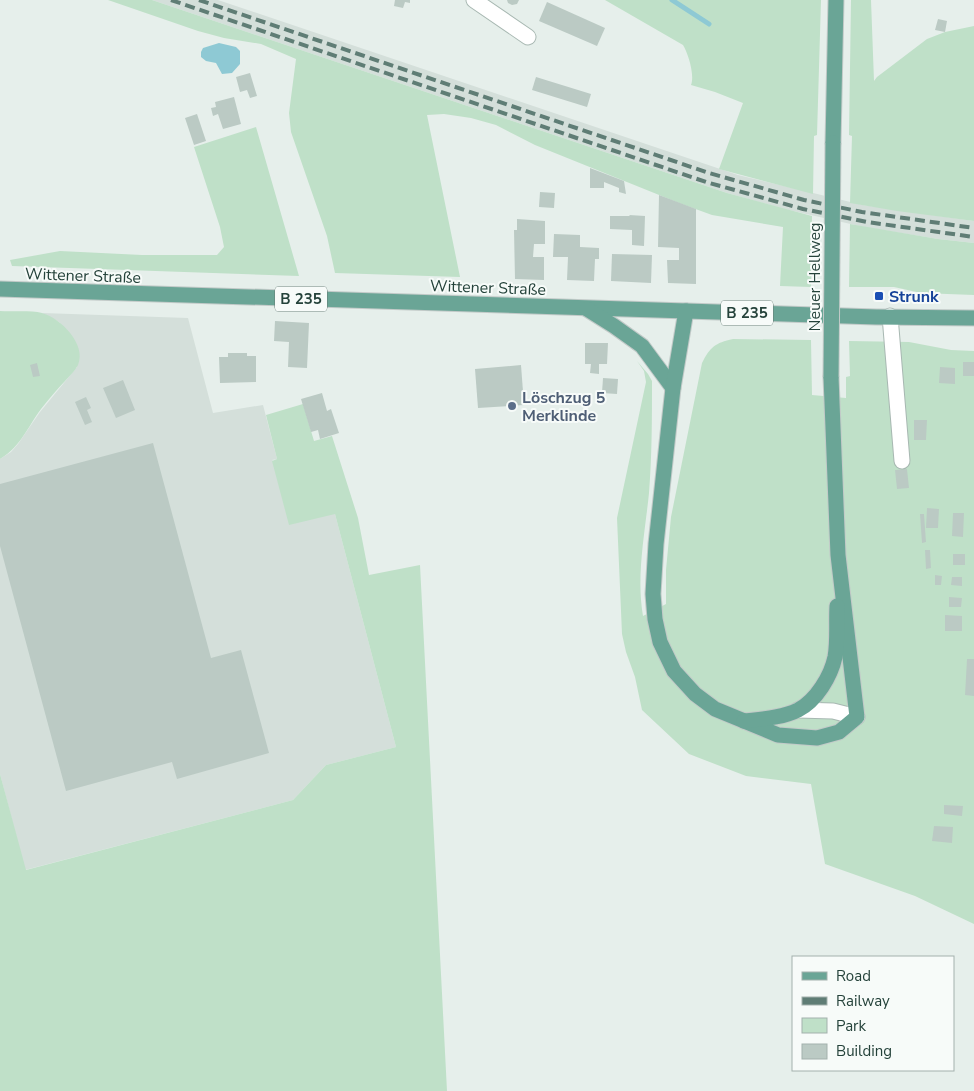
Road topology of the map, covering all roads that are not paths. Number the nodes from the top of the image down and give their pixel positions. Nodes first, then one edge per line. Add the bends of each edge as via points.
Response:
1 (474, 0) edge
2 (836, 0) edge
3 (528, 37) dead end
4 (0, 289) edge
5 (586, 308) junction
6 (686, 311) junction
7 (890, 316) junction
8 (974, 318) edge
9 (673, 388) junction
10 (902, 461) dead end
11 (838, 555) junction
12 (798, 710) junction
13 (857, 717) junction
14 (743, 721) junction

1 - 3 street
2 - 11 main road, Neuer Hellweg, bridge via 831,377
4 - 5 main road, Wittener Straße / B 235
5 - 6 main road, Wittener Straße / B 235
5 - 9 main road via 642,346
6 - 7 main road, Wittener Straße / B 235
6 - 9 main road
7 - 8 main road, Wittener Straße / B 235
7 - 10 street
9 - 14 main road via 653,594 660,642 674,671 695,694 715,709
11 - 12 main road, Neuer Hellweg via 835,657 826,680
11 - 13 main road, Neuer Hellweg
12 - 13 street via 833,711
12 - 14 main road, Neuer Hellweg
13 - 14 main road via 838,732 818,738 778,735

